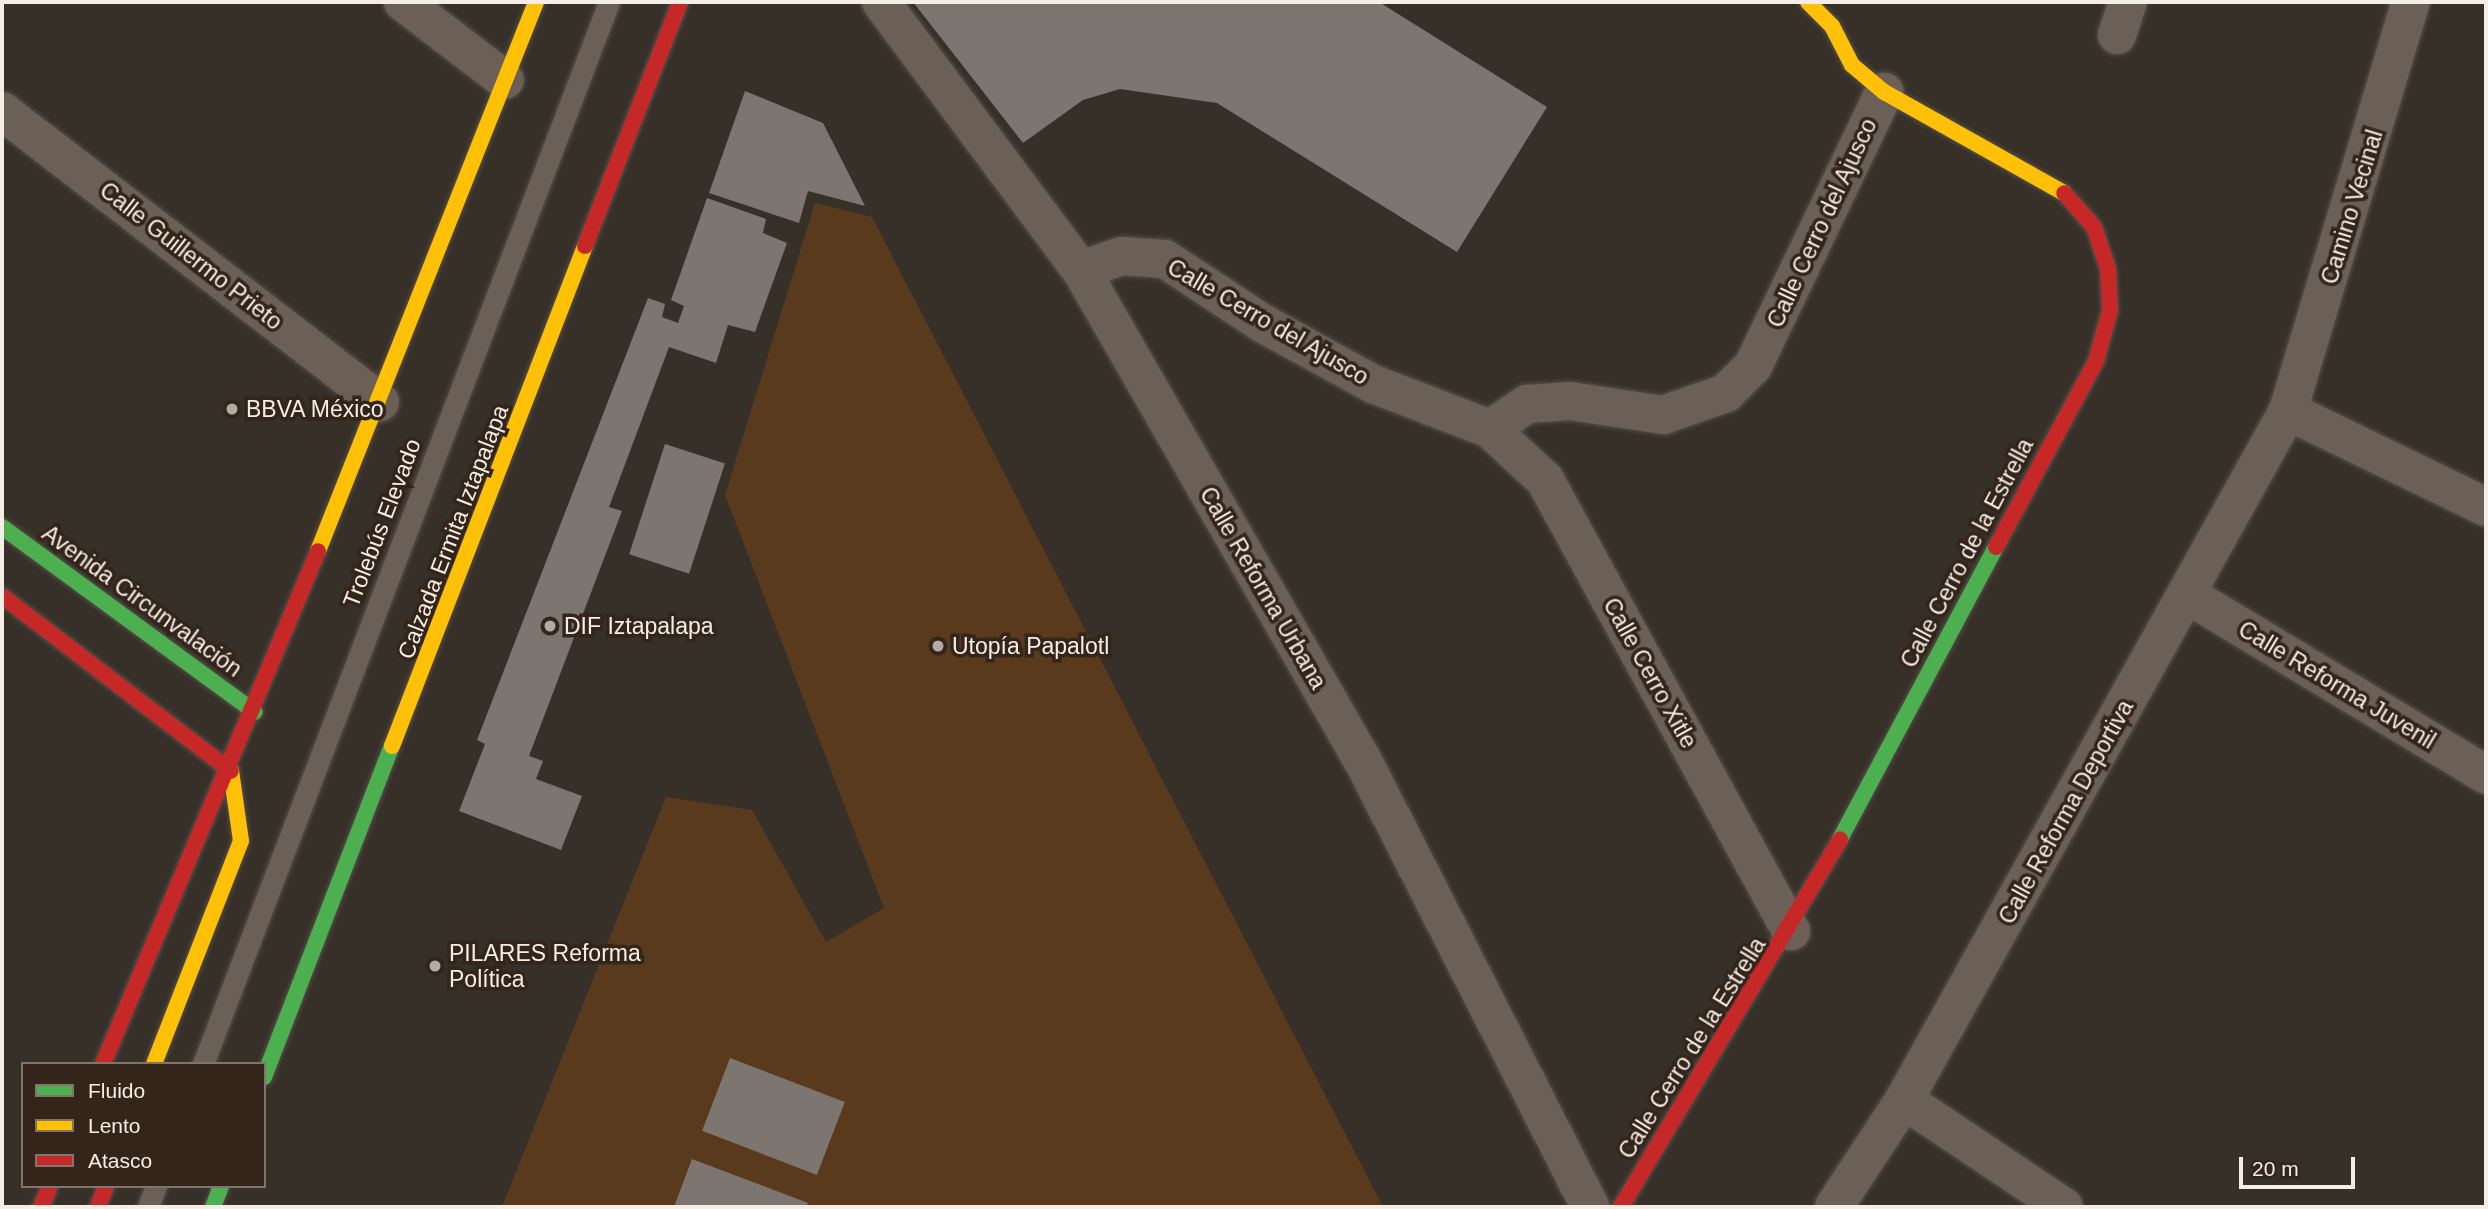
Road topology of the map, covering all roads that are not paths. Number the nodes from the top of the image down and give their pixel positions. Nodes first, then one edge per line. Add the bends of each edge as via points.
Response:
1 (404, 2) edge
2 (536, 2) edge
3 (609, 2) edge
4 (680, 2) edge
5 (881, 2) edge
6 (1808, 2) edge
7 (2411, 2) edge
8 (505, 80) junction
9 (1884, 92) junction
10 (2, 111) edge
11 (1081, 270) junction
12 (380, 402) junction
13 (2288, 411) junction
14 (1490, 429) junction
15 (2486, 506) edge
16 (2, 527) edge
17 (2188, 595) junction
18 (2, 596) edge
19 (255, 712) junction
20 (232, 771) junction
21 (2486, 775) edge
22 (1791, 931) junction
23 (104, 1062) edge
24 (155, 1062) edge
25 (204, 1062) edge
26 (266, 1072) edge
27 (1904, 1100) junction
28 (49, 1188) edge
29 (105, 1188) edge
30 (155, 1188) edge
31 (221, 1188) edge
32 (41, 1207) edge
33 (98, 1207) edge
34 (148, 1207) edge
35 (213, 1207) edge
36 (1590, 1207) edge
37 (1621, 1207) edge
38 (1834, 1207) edge
39 (2064, 1207) edge

1 - 8 street
2 - 8 main road
3 - 25 lane, Trolebús Elevado
4 - 26 main road, Calzada Ermita Iztapalapa
5 - 11 street, Calle Reforma Urbana
6 - 9 main road, Calle Cerro de la Estrella via 1832,26 1852,65
7 - 13 street, Camino Vecinal
8 - 12 main road
9 - 14 street, Calle Cerro del Ajusco via 1754,366 1726,393 1663,415 1570,401 1527,404
9 - 22 main road, Calle Cerro de la Estrella via 2062,191 2094,227 2108,270 2110,311 2096,361
10 - 12 street, Calle Guillermo Prieto
11 - 14 street, Calle Cerro del Ajusco via 1122,256 1165,259 1262,323 1373,384
11 - 36 street, Calle Reforma Urbana via 1364,763
12 - 19 main road
13 - 15 street
13 - 17 street, Calle Reforma Deportiva
14 - 22 street, Calle Cerro Xitle via 1545,480
16 - 19 main road, Avenida Circunvalación
17 - 21 street, Calle Reforma Juvenil
17 - 27 street, Calle Reforma Deportiva
18 - 20 main road
19 - 20 main road
20 - 23 main road
20 - 24 main road via 241,841
22 - 37 main road, Calle Cerro de la Estrella
27 - 38 street, Calle Reforma Deportiva
27 - 39 street
28 - 32 main road
29 - 33 main road
30 - 34 lane
31 - 35 main road

